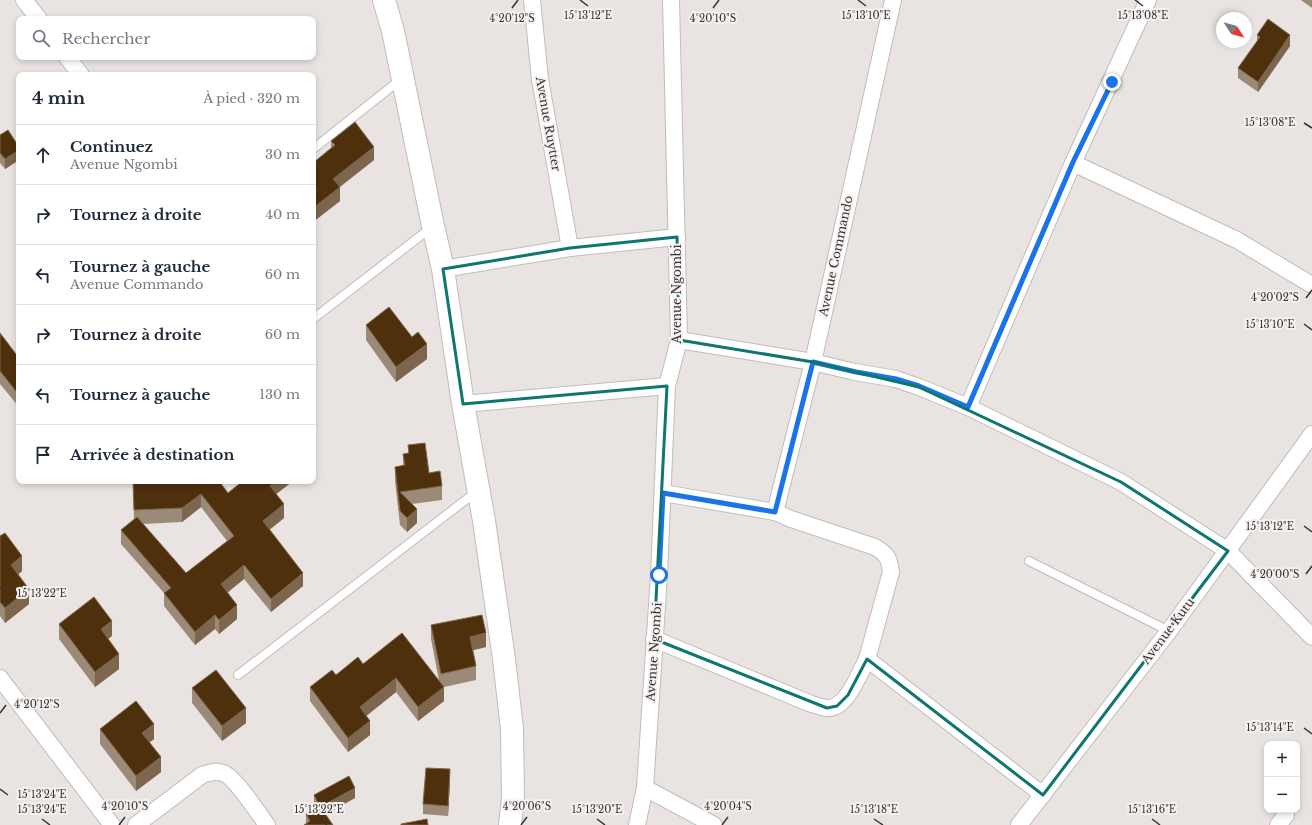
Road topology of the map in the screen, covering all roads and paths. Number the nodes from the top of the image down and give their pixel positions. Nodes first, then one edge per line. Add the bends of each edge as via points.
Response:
1 (24, 0) edge
2 (384, 0) edge
3 (532, 0) edge
4 (671, 0) edge
5 (893, 0) edge
6 (1148, 0) edge
7 (37, 16) edge
8 (69, 60) edge
9 (79, 72) edge
10 (402, 78) junction
11 (316, 147) edge
12 (1073, 162) junction
13 (432, 226) junction
14 (677, 237) junction
15 (570, 248) junction
16 (443, 269) junction
17 (1312, 286) edge
18 (316, 317) edge
19 (679, 340) junction
20 (813, 362) junction
21 (667, 386) junction
22 (463, 404) junction
23 (968, 407) junction
24 (1312, 434) edge
25 (479, 490) junction
26 (663, 493) junction
27 (775, 512) junction
28 (1228, 551) junction
29 (1029, 561) dead end
30 (1169, 631) junction
31 (1312, 637) edge
32 (654, 639) junction
33 (867, 659) junction
34 (238, 675) dead end
35 (0, 678) edge
36 (645, 788) junction
37 (1043, 795) junction
38 (112, 825) edge
39 (136, 825) edge
40 (267, 825) edge
41 (510, 825) edge
42 (637, 825) edge
43 (714, 825) edge
44 (1019, 825) edge

1 - 7 street
2 - 10 main road
3 - 15 street, Avenue Ruytter via 540,79
4 - 14 street, Avenue Ngombi
5 - 20 street, Avenue Commando
6 - 12 street
8 - 9 street
10 - 11 lane
10 - 13 main road
12 - 17 street via 1237,240
12 - 23 street
13 - 16 main road
13 - 18 lane
14 - 15 street
14 - 19 street, Avenue Ngombi
15 - 16 street
16 - 22 main road
19 - 20 street
19 - 21 street, Avenue Ngombi
20 - 23 street via 896,379
20 - 27 street, Avenue Commando
21 - 22 street
21 - 26 street, Avenue Ngombi
22 - 25 main road
23 - 28 street via 1121,482
24 - 28 street, Avenue Kutu
25 - 34 lane
25 - 41 main road via 512,729 513,798
26 - 27 street
26 - 32 street, Avenue Ngombi
27 - 33 street via 875,548 890,560 888,587
28 - 30 street, Avenue Kutu
28 - 31 street
29 - 30 lane
30 - 37 street, Avenue Kutu
32 - 33 street via 827,708 837,706 848,695
32 - 36 street, Avenue Ngombi
33 - 37 street
35 - 38 street
36 - 42 street, Avenue Ngombi
36 - 43 street
37 - 44 street, Avenue Kutu
39 - 40 street via 202,775 214,771 225,773 234,780

